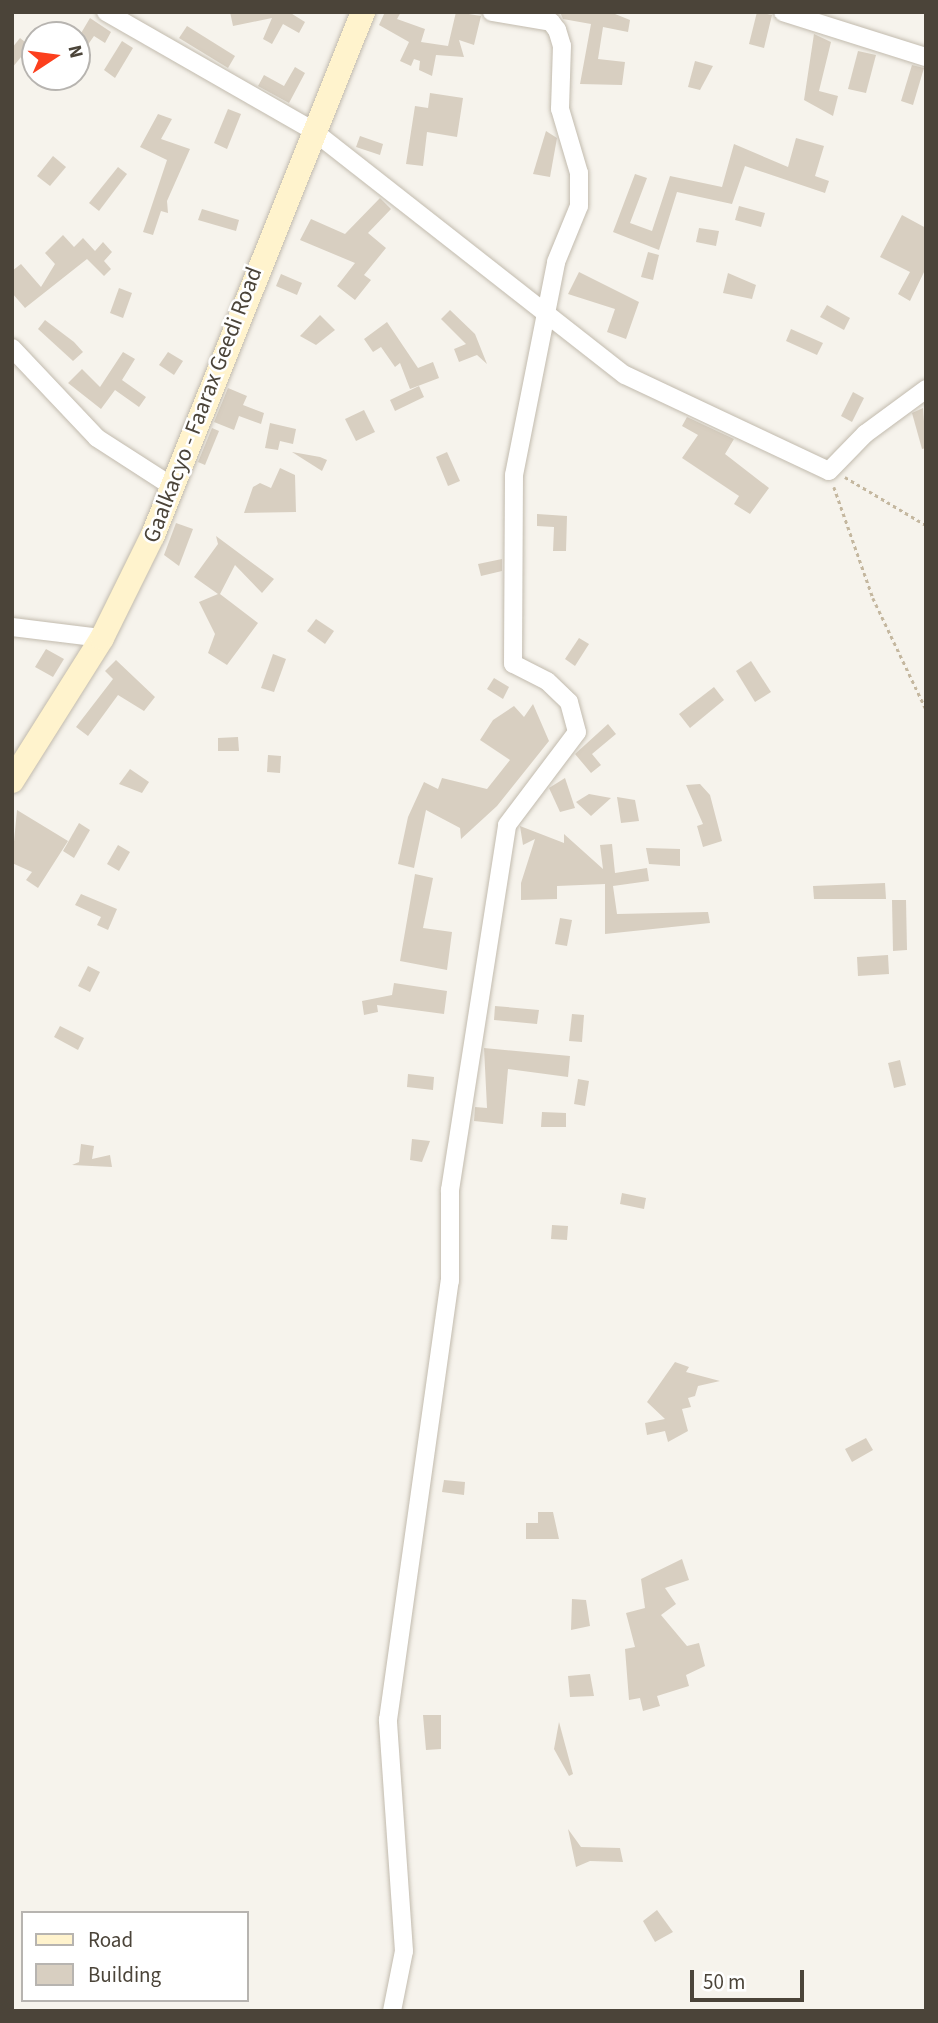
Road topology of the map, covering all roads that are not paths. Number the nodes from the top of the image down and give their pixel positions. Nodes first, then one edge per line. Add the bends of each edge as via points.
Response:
1 (106, 12) edge
2 (363, 12) edge
3 (492, 12) edge
4 (783, 12) edge
5 (926, 57) edge
6 (312, 130) junction
7 (544, 315) junction
8 (12, 348) edge
9 (926, 389) edge
10 (170, 485) junction
11 (12, 627) edge
12 (103, 638) junction
13 (12, 781) edge
14 (392, 2011) edge

1 - 6 street
2 - 6 main road, Gaalkacyo - Faarax Geedi Road
3 - 7 street via 551,22 562,46 560,109 579,173 579,206 556,262
4 - 5 street
6 - 7 street
6 - 10 main road, Gaalkacyo - Faarax Geedi Road
7 - 9 street via 625,375 829,471 865,433
7 - 14 street via 514,475 513,664 547,681 569,702 577,732 507,825 450,1190 450,1281 388,1720 404,1951
8 - 10 street via 97,438
10 - 12 main road, Gaalkacyo - Faarax Geedi Road via 153,535
11 - 12 street
12 - 13 main road, Gaalkacyo - Faarax Geedi Road

